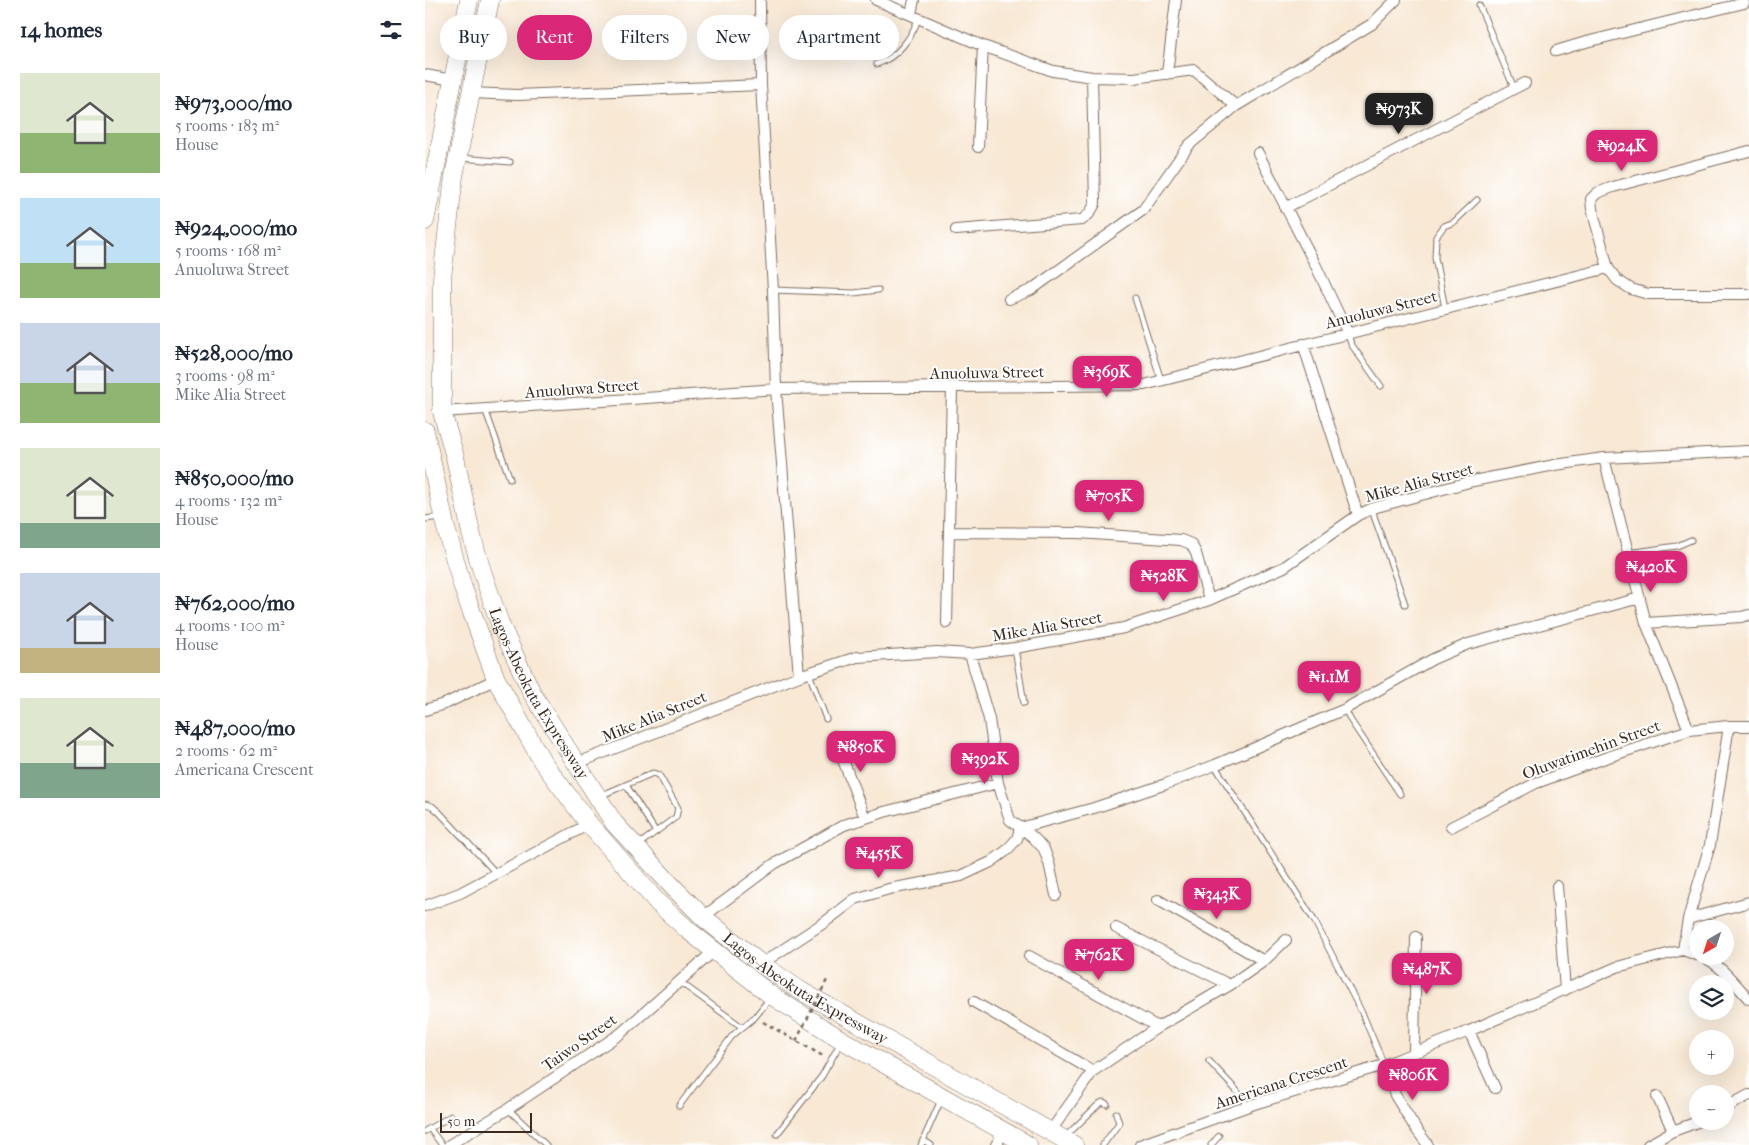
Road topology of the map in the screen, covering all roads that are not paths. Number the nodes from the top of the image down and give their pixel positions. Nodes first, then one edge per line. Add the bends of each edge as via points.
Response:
1 (469, 0) edge
2 (490, 0) edge
3 (760, 0) edge
4 (876, 0) edge
5 (914, 0) edge
6 (1176, 0) edge
7 (1396, 0) edge
8 (1745, 4) edge
9 (1479, 5) dead end
10 (915, 16) junction
11 (983, 46) junction
12 (1556, 51) dead end
13 (877, 64) dead end
14 (1167, 74) junction
15 (425, 75) edge
16 (1092, 77) junction
17 (453, 80) junction
18 (1525, 82) dead end
19 (761, 85) junction
20 (1514, 89) junction
21 (471, 93) junction
22 (1236, 106) junction
23 (978, 147) dead end
24 (1749, 152) edge
25 (1258, 153) dead end
26 (458, 158) junction
27 (510, 162) dead end
28 (427, 195) edge
29 (1477, 200) dead end
30 (1285, 208) junction
31 (425, 221) edge
32 (956, 230) dead end
33 (1608, 268) junction
34 (773, 290) junction
35 (878, 290) dead end
36 (1749, 294) edge
37 (1135, 298) dead end
38 (1009, 299) dead end
39 (1445, 308) junction
40 (1348, 334) junction
41 (1303, 344) junction
42 (1161, 381) junction
43 (1381, 386) dead end
44 (952, 388) junction
45 (775, 389) junction
46 (485, 409) junction
47 (442, 412) junction
48 (425, 431) edge
49 (425, 436) edge
50 (1749, 451) edge
51 (1604, 458) junction
52 (510, 479) dead end
53 (1373, 508) junction
54 (1358, 515) junction
55 (443, 517) junction
56 (425, 519) edge
57 (950, 532) junction
58 (1691, 540) dead end
59 (1628, 553) junction
60 (1640, 598) junction
61 (1209, 600) junction
62 (1405, 604) dead end
63 (1749, 615) edge
64 (947, 623) dead end
65 (1646, 623) junction
66 (1015, 648) junction
67 (970, 654) junction
68 (804, 674) junction
69 (496, 679) junction
70 (1024, 703) dead end
71 (1345, 709) junction
72 (425, 710) edge
73 (826, 719) dead end
74 (1729, 726) junction
75 (1749, 726) edge
76 (1689, 730) junction
77 (834, 736) dead end
78 (575, 764) junction
79 (1215, 765) junction
80 (998, 783) junction
81 (626, 785) junction
82 (1400, 794) dead end
83 (597, 798) junction
84 (425, 804) edge
85 (865, 818) junction
86 (589, 824) junction
87 (1451, 827) dead end
88 (1020, 828) junction
89 (655, 832) junction
90 (636, 847) junction
91 (497, 875) junction
92 (1557, 886) dead end
93 (1056, 894) dead end
94 (1158, 900) dead end
95 (1749, 902) edge
96 (425, 906) edge
97 (703, 917) junction
98 (1688, 919) junction
99 (1116, 928) dead end
100 (1416, 937) dead end
101 (1286, 940) dead end
102 (715, 950) junction
103 (1683, 950) junction
104 (1689, 952) edge
105 (1029, 956) dead end
106 (1264, 961) junction
107 (761, 964) junction
108 (1716, 965) edge
109 (679, 981) junction
110 (1230, 985) junction
111 (1565, 990) junction
112 (772, 996) junction
113 (1749, 999) edge
114 (974, 1002) dead end
115 (742, 1027) junction
116 (1158, 1027) junction
117 (1469, 1031) junction
118 (842, 1040) junction
119 (1414, 1052) junction
120 (1209, 1061) dead end
121 (1384, 1065) junction
122 (1093, 1070) junction
123 (1495, 1088) dead end
124 (1749, 1095) edge
125 (1657, 1096) dead end
126 (942, 1098) junction
127 (1734, 1103) edge
128 (1107, 1104) dead end
129 (679, 1106) dead end
130 (1248, 1107) junction
131 (508, 1109) junction
132 (1116, 1113) dead end
133 (451, 1116) dead end
134 (1689, 1125) edge
135 (427, 1130) edge
136 (1673, 1132) junction
137 (777, 1134) dead end
138 (1219, 1136) dead end
139 (1000, 1138) edge
140 (1062, 1139) edge
141 (922, 1143) edge
142 (442, 1145) edge
143 (449, 1145) edge
144 (546, 1145) edge
145 (931, 1145) edge
146 (1028, 1145) edge
147 (1103, 1145) edge
148 (1140, 1145) edge
149 (1211, 1145) edge
150 (1428, 1145) edge
151 (1648, 1145) edge

1 - 17 highway
2 - 21 highway, Lagos-Abeokuta Expressway
3 - 19 street
4 - 10 street
5 - 10 street
6 - 14 street
7 - 22 street via 1372,24
8 - 12 street
9 - 20 lane
10 - 11 street
10 - 13 lane via 915,28 904,45
11 - 16 street via 1053,71
11 - 23 street
14 - 16 street via 1134,78
14 - 22 street via 1194,70
15 - 17 street
16 - 32 street via 1095,204 1089,214 1082,220
17 - 28 highway
18 - 20 street
19 - 21 street via 517,95
19 - 34 street
20 - 30 street
21 - 26 highway, Lagos-Abeokuta Expressway
22 - 38 street via 1189,144 1143,210 1031,290
24 - 33 street via 1597,192 1591,199 1592,209
25 - 30 street
26 - 27 lane
26 - 47 highway, Lagos-Abeokuta Expressway via 442,278
28 - 31 highway
29 - 39 lane via 1454,222 1444,226 1436,237 1435,258
30 - 40 street
33 - 36 street via 1624,285 1648,294
33 - 39 street, Anuoluwa Street
34 - 35 lane via 854,294
34 - 45 street
37 - 42 lane
39 - 40 street, Anuoluwa Street
40 - 41 street, Anuoluwa Street
40 - 43 lane via 1351,344
41 - 42 street, Anuoluwa Street
41 - 54 street
42 - 44 street, Anuoluwa Street via 1144,385
44 - 45 street, Anuoluwa Street
44 - 57 street
45 - 46 street, Anuoluwa Street
45 - 68 street
46 - 47 street, Anuoluwa Street
46 - 52 lane
47 - 78 highway, Lagos-Abeokuta Expressway via 471,533 500,624 531,693
48 - 49 highway, Lagos-Abeokuta Expressway
49 - 55 highway, Lagos-Abeokuta Expressway
50 - 51 street, Mike Alia Street
51 - 53 street, Mike Alia Street via 1473,482
51 - 59 street
53 - 54 street, Mike Alia Street
53 - 62 lane
54 - 61 street, Mike Alia Street via 1284,567
55 - 56 lane
55 - 69 highway, Lagos-Abeokuta Expressway via 463,588
57 - 61 street via 1078,533 1181,540 1191,544 1196,553
57 - 64 street
58 - 59 lane via 1677,546
59 - 60 street
60 - 65 street
60 - 71 street via 1469,644 1433,659
61 - 66 street, Mike Alia Street via 1124,628
63 - 65 street
65 - 76 street
66 - 67 street, Mike Alia Street
66 - 70 lane
67 - 68 street, Mike Alia Street via 937,652 857,657
67 - 80 street via 989,719
68 - 73 lane
68 - 78 street, Mike Alia Street
69 - 72 street via 447,704
69 - 86 highway, Lagos-Abeokuta Expressway via 541,761
71 - 79 street
71 - 82 lane
74 - 75 street, Oluwatimehin Street
74 - 76 street, Oluwatimehin Street
74 - 98 street via 1711,845
76 - 87 street, Oluwatimehin Street via 1536,783
77 - 85 street
78 - 83 highway, Lagos-Abeokuta Expressway
79 - 88 street via 1094,808
79 - 121 lane via 1313,920 1363,1015
80 - 85 street
80 - 88 street via 1010,820
81 - 83 lane
81 - 89 lane
81 - 89 lane via 653,773 659,775 678,812
83 - 90 highway, Lagos-Abeokuta Expressway
84 - 91 lane via 439,812
85 - 97 street via 844,825 774,864
86 - 91 street
86 - 102 highway, Lagos-Abeokuta Expressway via 658,903
88 - 93 street via 1044,849
88 - 107 street via 1017,839 991,862 961,876 855,899
89 - 90 lane
90 - 97 highway, Lagos-Abeokuta Expressway
91 - 96 street
92 - 111 street
94 - 106 street
95 - 98 street
97 - 107 highway, Lagos-Abeokuta Expressway
98 - 103 street
99 - 110 street
100 - 119 street
101 - 106 street
102 - 109 street, Taiwo Street
102 - 112 highway, Lagos-Abeokuta Expressway
103 - 104 street
103 - 111 street, Americana Crescent via 1617,967
105 - 116 street
106 - 110 street
107 - 140 highway, Lagos-Abeokuta Expressway via 832,1010
108 - 113 street
109 - 115 lane
109 - 131 street, Taiwo Street via 620,1034
110 - 116 street
111 - 117 street, Americana Crescent
112 - 115 lane
112 - 118 highway, Lagos-Abeokuta Expressway
114 - 122 street
115 - 129 lane
116 - 122 street
117 - 119 street, Americana Crescent
117 - 123 street
118 - 126 highway, Lagos-Abeokuta Expressway
118 - 137 lane via 822,1076
119 - 121 street, Americana Crescent
120 - 130 lane
121 - 130 street, Americana Crescent
121 - 150 street via 1395,1095
122 - 140 street
124 - 127 street
125 - 136 street
126 - 139 highway, Lagos-Abeokuta Expressway
126 - 141 lane
128 - 140 lane via 1099,1104
130 - 148 street, Americana Crescent
131 - 143 street, Taiwo Street
131 - 144 lane
132 - 147 lane via 1119,1123
133 - 135 lane
134 - 136 street
135 - 142 lane
136 - 151 street
138 - 149 lane
139 - 146 highway, Lagos-Abeokuta Expressway
141 - 145 lane

